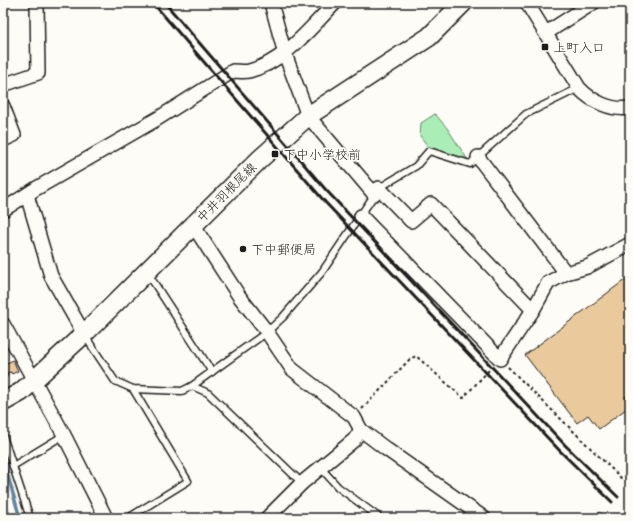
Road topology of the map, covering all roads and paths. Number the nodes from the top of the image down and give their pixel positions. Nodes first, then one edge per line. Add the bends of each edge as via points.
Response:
1 (36, 3) edge
2 (271, 3) edge
3 (335, 3) edge
4 (463, 3) edge
5 (527, 3) edge
6 (593, 3) edge
7 (546, 33) junction
8 (285, 54) junction
9 (3, 85) edge
10 (579, 88) junction
11 (3, 106) edge
12 (630, 108) edge
13 (308, 116) junction
14 (3, 140) edge
15 (478, 157) junction
16 (376, 191) junction
17 (27, 194) junction
18 (3, 210) edge
19 (361, 216) junction
20 (193, 225) junction
21 (630, 244) edge
22 (146, 271) junction
23 (566, 273) junction
24 (533, 310) junction
25 (3, 324) edge
26 (267, 332) junction
27 (84, 334) junction
28 (500, 359) junction
29 (212, 372) junction
30 (34, 380) junction
31 (192, 386) junction
32 (133, 389) junction
33 (4, 402) edge
34 (354, 417) junction
35 (362, 430) junction
36 (64, 435) junction
37 (3, 436) edge
38 (13, 466) junction
39 (320, 467) junction
40 (623, 480) dead end
41 (302, 483) junction
42 (30, 518) edge
43 (106, 518) edge
44 (128, 518) edge
45 (267, 518) edge
46 (380, 518) edge
47 (484, 518) edge

1 - 9 street via 38,73
2 - 8 street
3 - 8 street
4 - 13 main road, 中井羽根尾線 via 429,37
5 - 7 street
6 - 7 street
7 - 10 street
8 - 13 street
8 - 17 street via 248,72 233,71 157,119
10 - 12 street via 587,96 614,108
10 - 15 lane via 526,114
11 - 14 street via 14,135
13 - 16 street
13 - 20 main road, 中井羽根尾線
15 - 16 lane via 470,164 429,151 416,166
15 - 23 street
16 - 19 lane
16 - 24 street via 411,222 432,204
17 - 18 street
17 - 27 street via 51,276
19 - 26 lane via 322,272
19 - 28 street
20 - 22 main road, 中井羽根尾線
20 - 26 street via 239,296
21 - 23 street via 587,267
22 - 27 main road, 中井羽根尾線
22 - 29 lane
23 - 24 street via 548,283
24 - 28 street
25 - 30 street
26 - 29 lane
26 - 34 street via 292,369
27 - 30 main road, 中井羽根尾線
27 - 32 lane via 115,381
28 - 34 path via 463,398 416,356 410,359
28 - 40 path
29 - 31 lane
30 - 33 main road, 中井羽根尾線
30 - 36 street
31 - 32 lane via 182,391
31 - 41 lane via 208,393
32 - 44 lane via 188,481
34 - 35 street
35 - 39 street via 354,440
35 - 47 street via 416,472
36 - 38 lane
36 - 43 street
37 - 38 lane
38 - 42 lane
39 - 41 street
39 - 46 lane via 338,487
41 - 45 street

